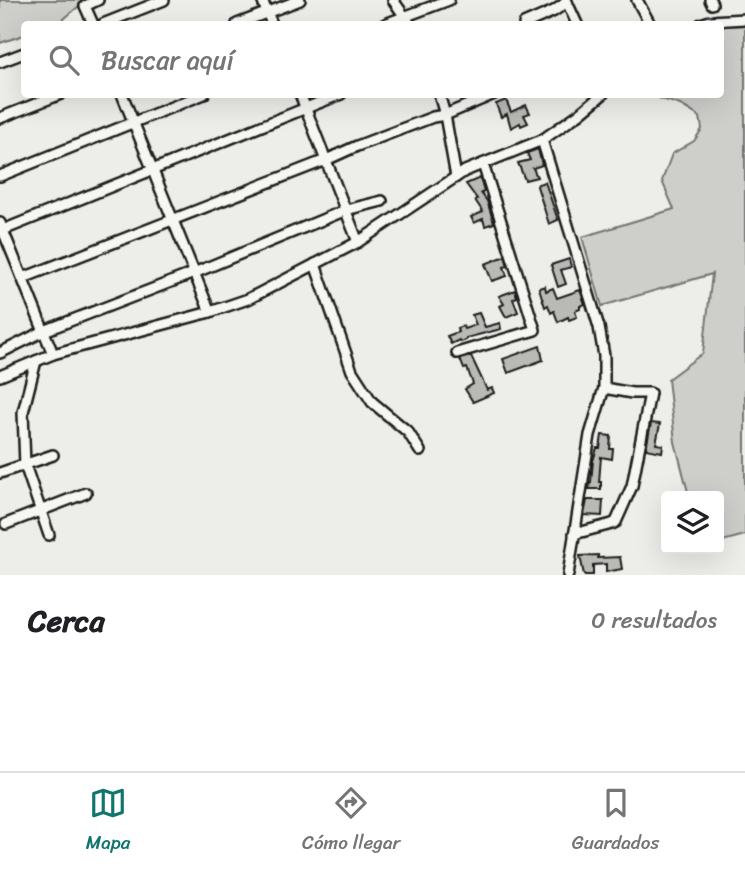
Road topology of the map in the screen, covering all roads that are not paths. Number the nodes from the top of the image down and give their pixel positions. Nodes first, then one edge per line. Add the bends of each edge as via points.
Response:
1 (99, 0) edge
2 (164, 0) edge
3 (262, 0) edge
4 (300, 0) edge
5 (393, 0) edge
6 (449, 0) edge
7 (637, 0) edge
8 (567, 1) edge
9 (267, 12) junction
10 (745, 19) edge
11 (408, 20) edge
12 (92, 21) edge
13 (111, 21) edge
14 (244, 21) edge
15 (271, 21) edge
16 (531, 21) edge
17 (576, 21) edge
18 (648, 21) edge
19 (710, 21) edge
20 (21, 54) edge
21 (0, 62) edge
22 (51, 98) edge
23 (124, 98) edge
24 (194, 98) edge
25 (302, 98) edge
26 (332, 98) edge
27 (440, 98) edge
28 (484, 98) edge
29 (598, 98) edge
30 (306, 109) junction
31 (444, 115) junction
32 (0, 118) edge
33 (133, 123) junction
34 (542, 140) junction
35 (326, 160) junction
36 (483, 164) junction
37 (153, 171) junction
38 (0, 176) edge
39 (456, 177) junction
40 (382, 201) dead end
41 (346, 210) junction
42 (172, 219) junction
43 (1, 226) edge
44 (358, 242) junction
45 (315, 264) junction
46 (194, 273) junction
47 (23, 278) junction
48 (210, 312) junction
49 (44, 331) junction
50 (0, 353) edge
51 (457, 353) dead end
52 (53, 354) junction
53 (36, 361) junction
54 (0, 376) edge
55 (604, 388) junction
56 (420, 451) dead end
57 (53, 455) dead end
58 (25, 465) junction
59 (0, 473) edge
60 (86, 493) dead end
61 (40, 510) junction
62 (6, 524) dead end
63 (574, 534) junction
64 (49, 535) dead end
65 (568, 575) edge

1 - 12 street via 85,6
2 - 13 street
3 - 9 street
4 - 9 street
5 - 11 street
6 - 11 street
7 - 18 street
8 - 16 street
8 - 17 street
9 - 14 street
9 - 15 street
10 - 19 street
20 - 21 street
22 - 32 street
23 - 33 street
24 - 33 street
25 - 30 street
26 - 30 street
27 - 31 street
28 - 31 street
29 - 34 street
30 - 35 street
30 - 37 street
31 - 35 street
31 - 39 street
33 - 37 street
33 - 38 street
34 - 36 street
34 - 55 street via 599,327
35 - 41 street
35 - 42 street
36 - 39 street
36 - 51 street via 535,330
37 - 42 street
37 - 43 street
39 - 44 street
40 - 41 street
41 - 44 street
41 - 46 street
42 - 46 street
42 - 47 street
43 - 47 street
44 - 45 street
45 - 48 street via 248,299
45 - 56 street via 352,371 372,402 408,432
46 - 48 street
46 - 49 street
47 - 49 street
48 - 52 street
49 - 50 street
49 - 52 street
52 - 53 street
53 - 54 street
53 - 58 street via 23,412
55 - 63 street via 590,435
55 - 63 street via 650,393 632,486 617,522
57 - 58 street
58 - 59 street
58 - 61 street
60 - 61 street
61 - 62 street
61 - 64 street
63 - 65 street

